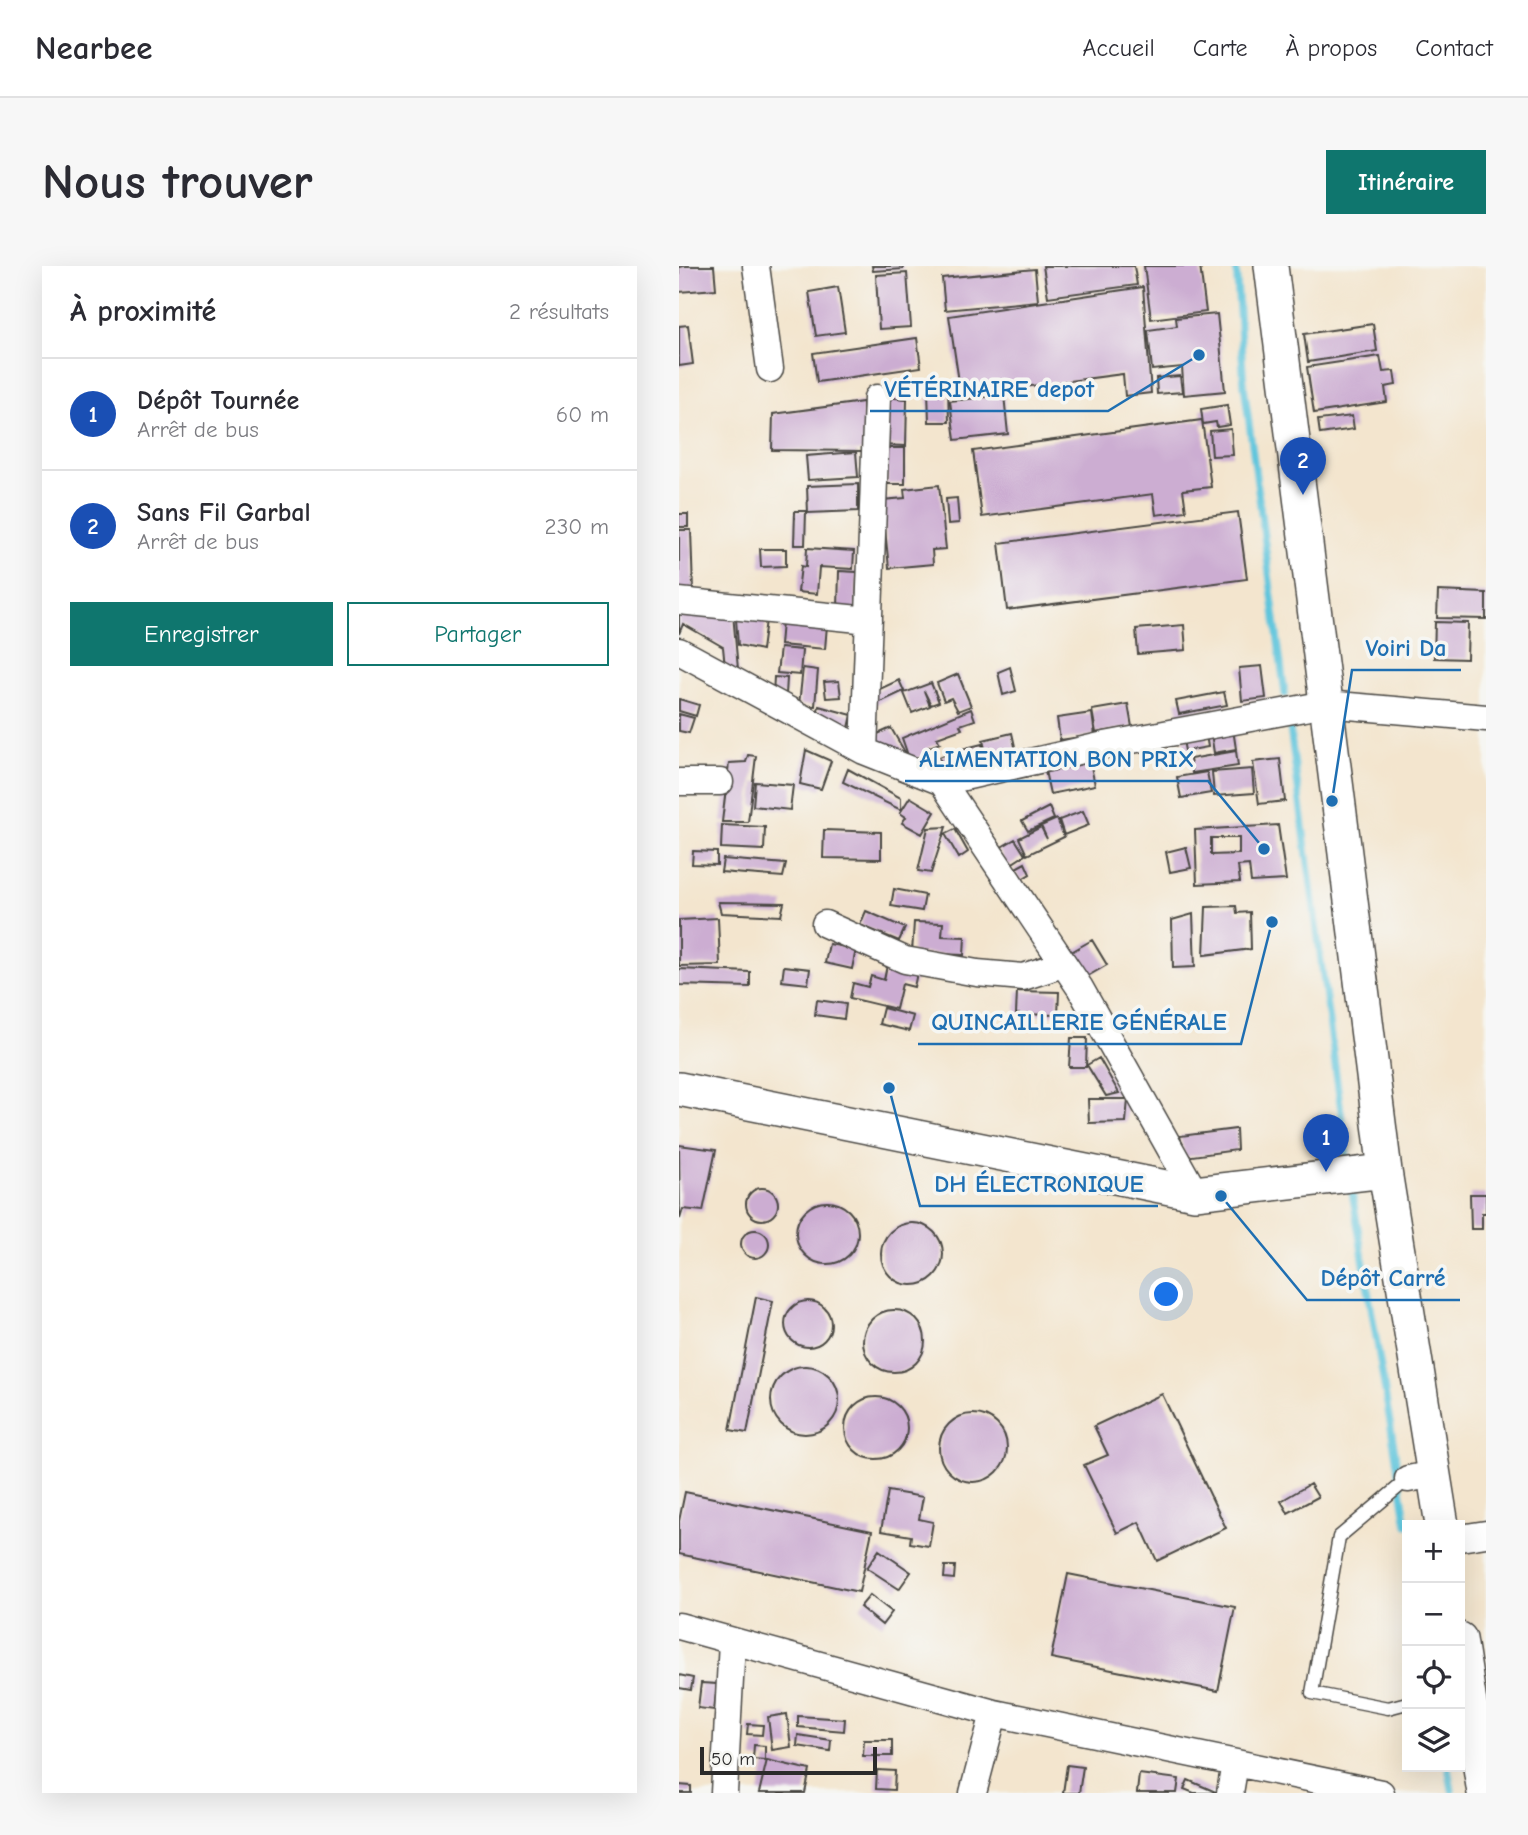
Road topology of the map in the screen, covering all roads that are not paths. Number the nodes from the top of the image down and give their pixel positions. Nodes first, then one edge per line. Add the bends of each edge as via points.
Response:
1 (755, 266) edge
2 (1271, 266) edge
3 (770, 369) dead end
4 (877, 398) dead end
5 (679, 601) edge
6 (869, 620) junction
7 (679, 651) edge
8 (1326, 704) junction
9 (1486, 718) edge
10 (864, 751) junction
11 (679, 782) edge
12 (720, 782) dead end
13 (942, 782) junction
14 (825, 924) dead end
15 (1062, 964) junction
16 (679, 1089) edge
17 (1385, 1171) junction
18 (1195, 1193) junction
19 (1410, 1482) junction
20 (1438, 1520) edge
21 (1486, 1534) edge
22 (1465, 1537) edge
23 (679, 1626) edge
24 (732, 1641) junction
25 (1465, 1693) edge
26 (1402, 1704) edge
27 (994, 1713) junction
28 (1482, 1753) edge
29 (1235, 1763) junction
30 (724, 1793) edge
31 (973, 1793) edge
32 (1230, 1793) edge
33 (1381, 1793) edge
34 (1484, 1793) edge

1 - 3 street
2 - 8 street
4 - 6 street
5 - 6 street
6 - 10 street
7 - 10 street
8 - 9 street
8 - 13 street via 1105,745
8 - 17 street
10 - 13 street
11 - 12 street
13 - 15 street
14 - 15 street via 905,960 977,973 1023,977
15 - 18 street via 1080,988
16 - 18 street
17 - 18 street
17 - 19 street
19 - 20 street
19 - 26 lane via 1339,1537 1312,1693 1388,1708
21 - 22 street
23 - 24 street
24 - 27 street
24 - 30 street
25 - 28 street
27 - 29 street
27 - 31 street
28 - 34 street
29 - 32 street
29 - 33 street

